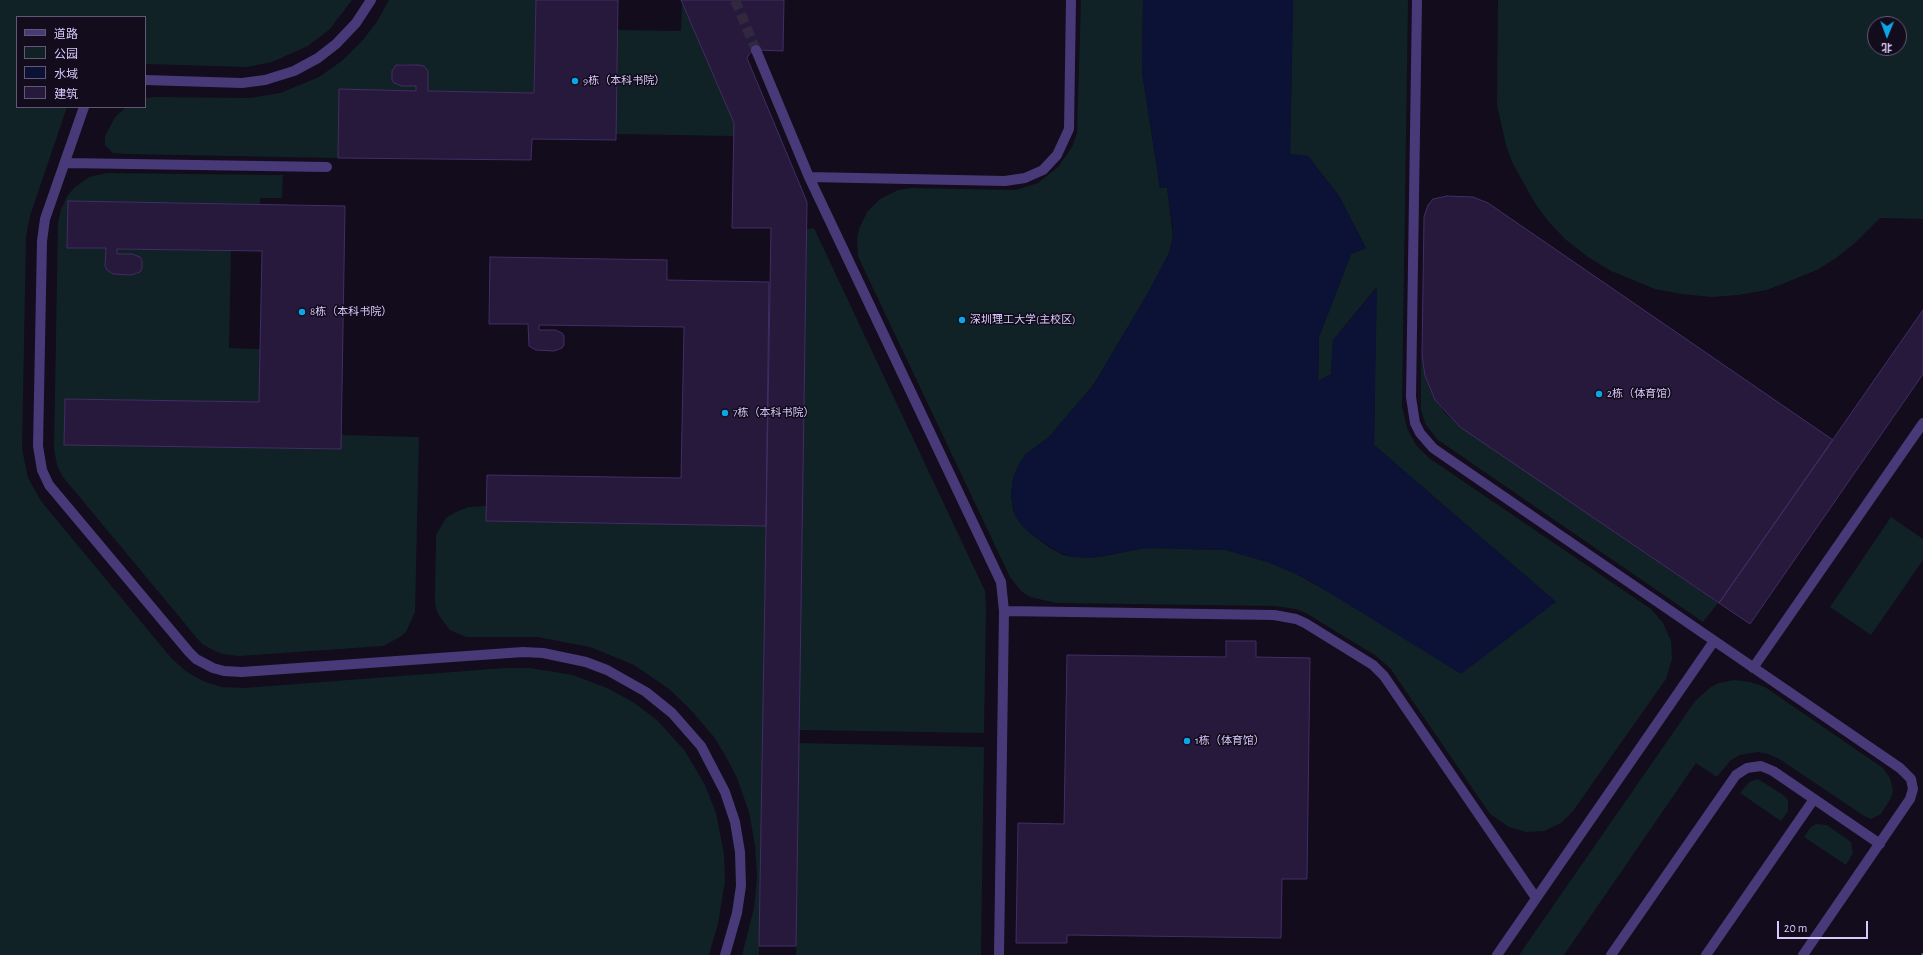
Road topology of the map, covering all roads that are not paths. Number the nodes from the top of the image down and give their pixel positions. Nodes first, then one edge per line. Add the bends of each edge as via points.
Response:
1 (371, 0) edge
2 (1071, 0) edge
3 (1417, 0) edge
4 (756, 50) tunnel mouth
5 (146, 80) edge
6 (84, 108) edge
7 (65, 163) junction
8 (327, 167) dead end
9 (809, 177) junction
10 (1923, 423) edge
11 (1004, 611) junction
12 (1714, 641) junction
13 (1753, 668) junction
14 (1814, 799) junction
15 (1880, 844) junction
16 (1536, 898) junction
17 (725, 955) edge
18 (999, 955) edge
19 (1497, 955) edge
20 (1611, 955) edge
21 (1706, 955) edge
22 (1803, 955) edge

1 - 5 lane via 353,27 336,44 318,58 287,74 242,83
2 - 9 lane via 1068,129 1057,155 1042,170 1025,178 1005,181
3 - 12 lane via 1411,398 1415,423 1426,441 1442,455
4 - 9 lane
6 - 7 lane
7 - 8 lane
7 - 17 lane via 45,219 42,241 38,446 42,470 60,499 189,652 213,668 242,672 523,652 543,653 586,662 612,672 646,692 672,713 700,746 717,774 731,809 740,852 741,886 737,913
9 - 11 lane via 998,574 1003,591
10 - 13 lane
11 - 16 lane via 1274,615 1305,623 1373,666 1384,676
11 - 18 lane
12 - 13 lane
12 - 16 lane
13 - 15 lane via 1900,768 1911,779 1913,788 1910,799
14 - 15 lane
14 - 20 lane via 1768,768 1754,766 1741,770
14 - 21 lane
15 - 22 lane
16 - 19 lane

